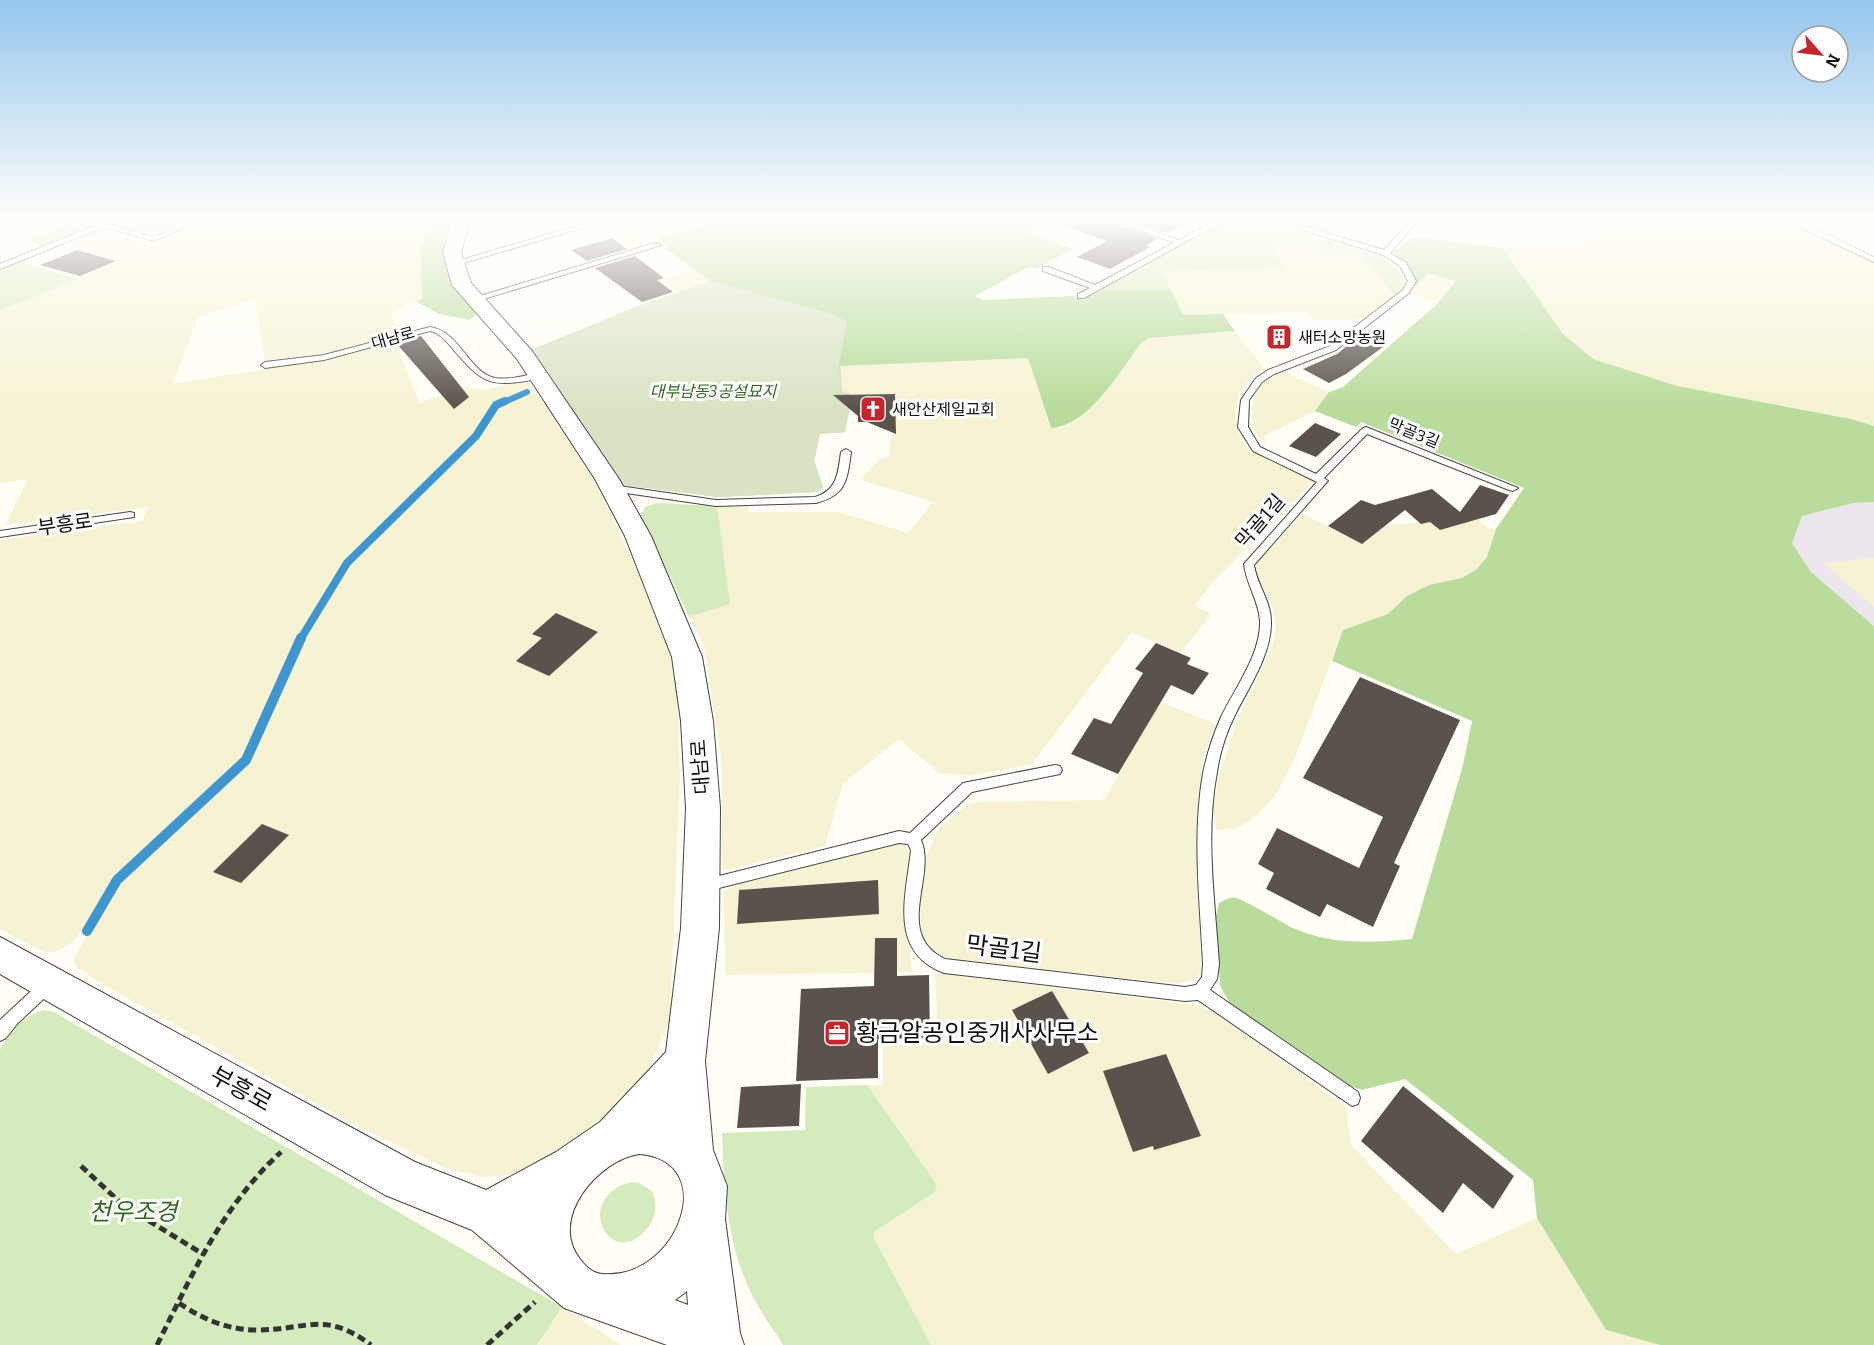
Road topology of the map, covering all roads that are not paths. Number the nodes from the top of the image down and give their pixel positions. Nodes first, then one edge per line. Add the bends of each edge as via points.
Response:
1 (461, 282) edge
2 (533, 282) edge
3 (1080, 282) edge
4 (1108, 282) edge
5 (1412, 282) edge
6 (1096, 288) junction
7 (1081, 296) dead end
8 (474, 299) junction
9 (264, 365) dead end
10 (537, 376) junction
11 (846, 452) dead end
12 (1319, 477) junction
13 (612, 488) junction
14 (1513, 488) dead end
15 (130, 515) dead end
16 (0, 534) edge
17 (1055, 770) dead end
18 (913, 839) junction
19 (702, 887) junction
20 (0, 954) edge
21 (51, 982) junction
22 (1200, 992) junction
23 (0, 1033) edge
24 (685, 1062) junction
25 (1352, 1098) dead end
26 (615, 1138) junction
27 (692, 1156) junction
28 (574, 1166) junction
29 (488, 1214) junction
30 (703, 1220) junction
31 (551, 1284) junction
32 (613, 1299) junction
33 (718, 1343) edge

1 - 8 street, 대남로
2 - 8 lane
3 - 6 lane
4 - 6 lane
5 - 12 lane via 1333,348 1265,376 1250,389 1243,427 1257,449
6 - 7 lane
8 - 10 street, 대남로 via 512,338
9 - 10 lane, 대남로 via 324,357 430,329 443,334 482,378 503,382
10 - 13 street, 대남로
11 - 13 lane via 840,485 828,497 816,500 716,503
12 - 14 lane, 막골3길 via 1366,430
12 - 22 lane, 막골1길 via 1321,485 1249,564 1249,575 1265,608 1265,627 1259,650 1216,745 1211,767 1205,829 1211,964 1209,979
13 - 19 street, 대남로 via 638,536 687,657 703,808
15 - 16 lane, 부흥로
17 - 18 lane via 968,787
18 - 19 lane via 899,837
18 - 22 lane, 막골1길 via 918,850 913,924 919,947 930,959 944,966 1185,994
19 - 24 street, 대남로
20 - 21 street, 부흥로
21 - 23 lane
21 - 29 street, 부흥로 via 400,1179
22 - 25 lane
24 - 26 street
24 - 27 street, 대남로
26 - 27 street via 637,1132 658,1134 677,1142
26 - 28 street via 593,1149
27 - 30 street via 702,1175
28 - 29 street
28 - 31 street via 552,1208 548,1231
29 - 31 street, 부흥로
30 - 32 street via 694,1244 679,1266 659,1284 636,1295
30 - 33 street
31 - 32 street via 591,1297
32 - 33 street

